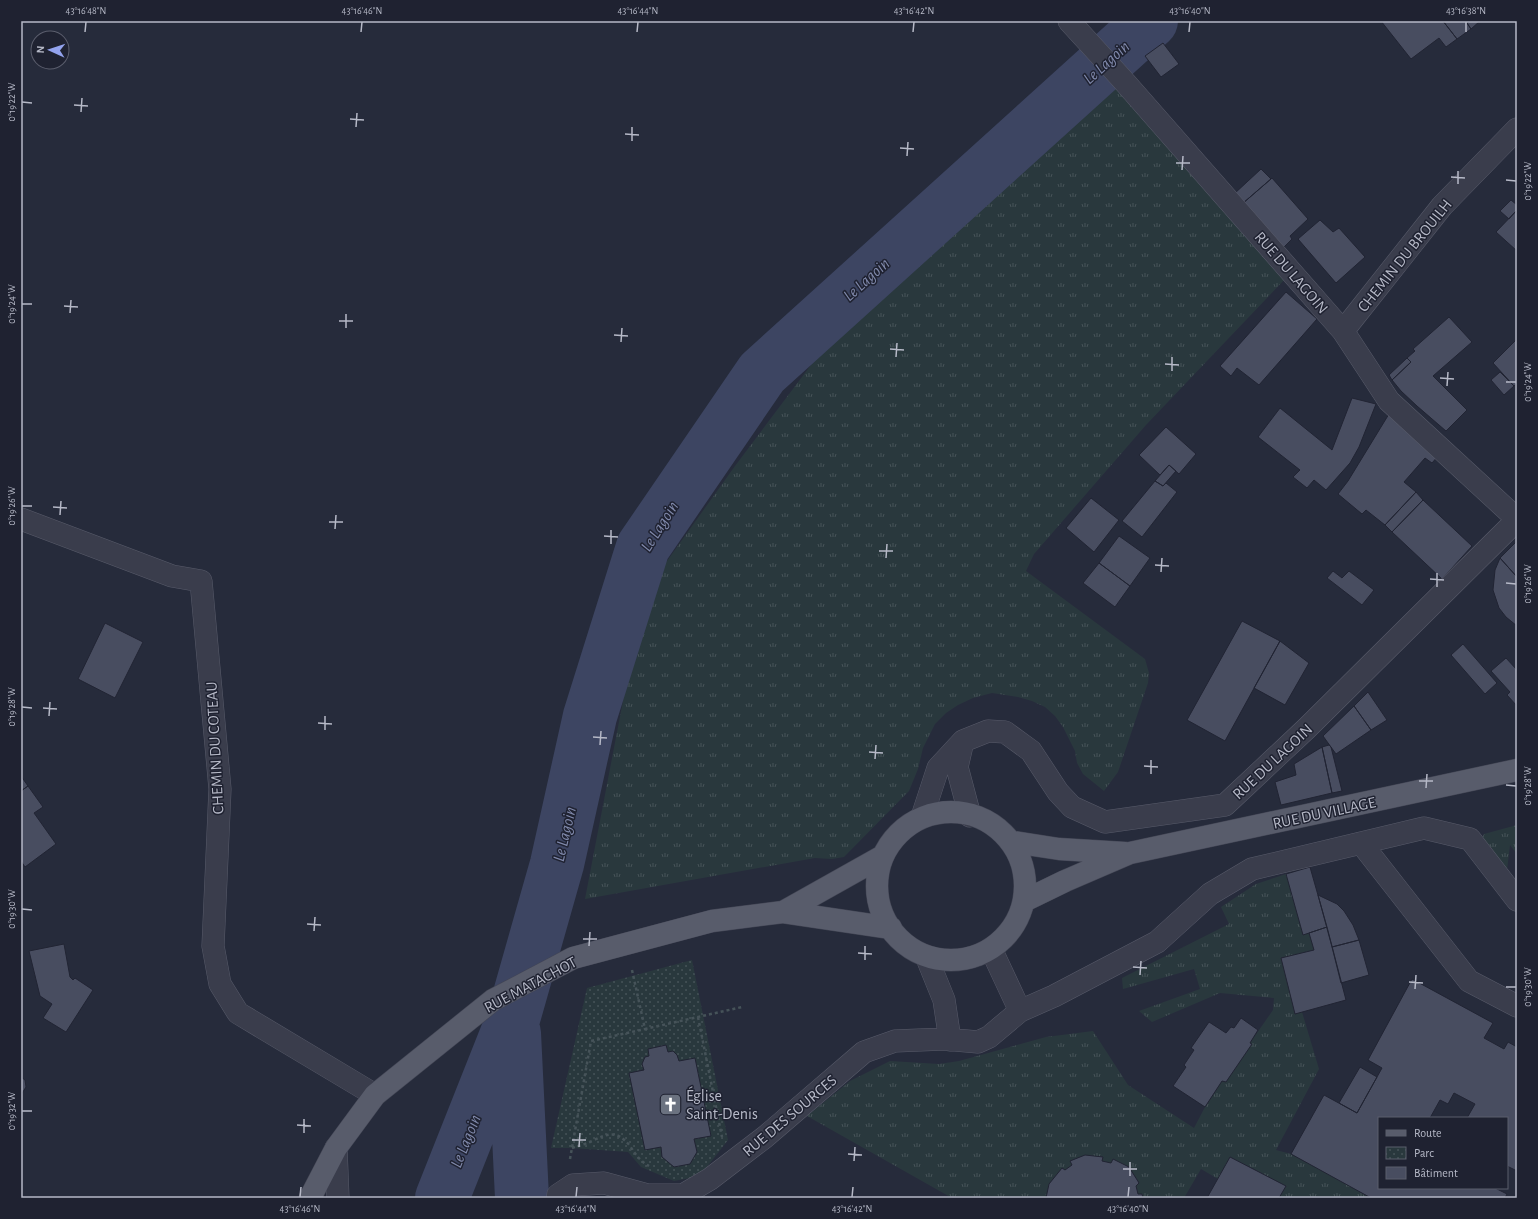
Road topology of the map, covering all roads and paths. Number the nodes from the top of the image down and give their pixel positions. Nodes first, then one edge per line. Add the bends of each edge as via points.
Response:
1 (1072, 24) edge
2 (1517, 129) edge
3 (1343, 331) junction
4 (21, 519) edge
5 (1517, 520) edge
6 (963, 741) junction
7 (1517, 770) edge
8 (970, 816) junction
9 (922, 817) junction
10 (1013, 842) junction
11 (1361, 843) junction
12 (1130, 853) junction
13 (881, 857) junction
14 (1026, 900) junction
15 (1517, 900) edge
16 (784, 912) junction
17 (891, 928) junction
18 (627, 944) junction
19 (991, 949) junction
20 (927, 958) junction
21 (1517, 1006) edge
22 (742, 1007) dead end
23 (1020, 1011) junction
24 (698, 1017) junction
25 (645, 1029) junction
26 (950, 1040) junction
27 (375, 1095) junction
28 (719, 1142) dead end
29 (336, 1148) junction
30 (572, 1148) junction
31 (653, 1168) dead end
32 (561, 1195) edge
33 (310, 1198) edge
34 (338, 1198) edge

1 - 3 street, RUE DU LAGOIN
2 - 3 street, CHEMIN DU BROUILH via 1442,206
3 - 5 street, RUE DU LAGOIN via 1389,401
4 - 27 street, CHEMIN DU COTEAU via 172,576 201,581 220,789 213,946 220,984 238,1013
5 - 6 street, RUE DU LAGOIN via 1307,728 1225,805 1105,822 1072,807 1058,792 1031,751 1005,732 988,731
6 - 8 street via 956,767
6 - 9 street, RUE DU LAGOIN via 938,768
7 - 12 main road, RUE DU VILLAGE
8 - 9 main road via 954,811
8 - 10 main road via 990,822
9 - 13 main road via 898,833
10 - 12 main road, RUE DU VILLAGE via 1059,849
10 - 14 main road via 1026,875
11 - 15 street, RUE DES SOURCES via 1424,828 1470,839
11 - 21 street via 1469,981
11 - 23 street, RUE DES SOURCES via 1252,869 1210,894 1157,942
12 - 14 main road, RUE DU VILLAGE
13 - 16 main road, RUE MATACHOT
13 - 17 main road via 876,890 880,910
14 - 19 main road via 1013,930
16 - 17 main road, RUE MATACHOT
16 - 18 main road, RUE MATACHOT via 712,921
17 - 20 main road via 898,940
18 - 25 path
18 - 27 main road, RUE MATACHOT via 573,958 493,1000
19 - 20 main road via 957,962
19 - 23 street
20 - 26 street via 944,1000
22 - 24 path
23 - 26 street, RUE DES SOURCES via 989,1038 978,1042
24 - 25 path
24 - 28 path via 722,1137
25 - 30 path via 591,1041
26 - 32 street, RUE DES SOURCES via 895,1041 864,1052 765,1136 710,1179 683,1195 648,1195 604,1183 573,1185
27 - 29 main road, RUE MATACHOT
29 - 33 main road, RUE MATACHOT
29 - 34 street
30 - 31 path via 601,1136 619,1135 642,1162
30 - 32 path

